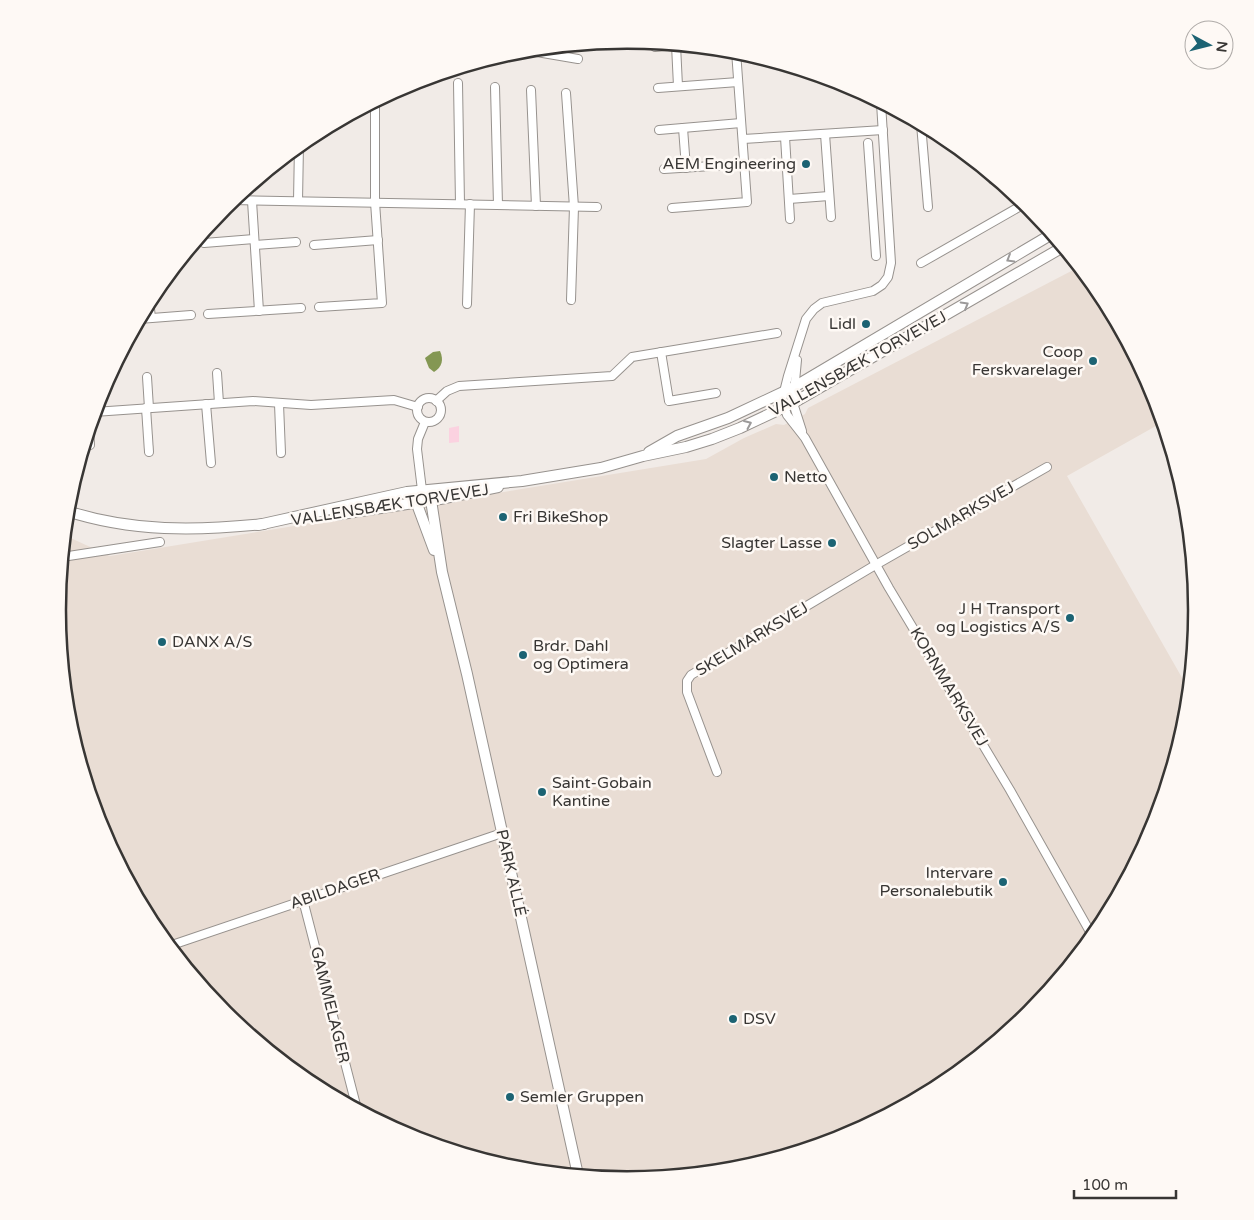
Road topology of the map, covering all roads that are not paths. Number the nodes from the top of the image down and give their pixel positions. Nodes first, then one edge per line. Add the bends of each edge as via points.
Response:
1 (678, 52) edge
2 (562, 53) edge
3 (578, 59) dead end
4 (737, 60) edge
5 (738, 82) junction
6 (458, 83) dead end
7 (678, 86) junction
8 (495, 87) dead end
9 (658, 88) dead end
10 (531, 90) dead end
11 (566, 93) dead end
12 (375, 109) edge
13 (882, 110) edge
14 (741, 123) junction
15 (683, 128) junction
16 (659, 130) dead end
17 (883, 130) junction
18 (922, 132) edge
19 (825, 134) junction
20 (785, 137) junction
21 (743, 139) junction
22 (868, 144) dead end
23 (299, 155) edge
24 (744, 164) junction
25 (686, 168) junction
26 (664, 169) dead end
27 (886, 180) junction
28 (870, 181) junction
29 (829, 196) junction
30 (789, 199) junction
31 (244, 200) edge
32 (252, 200) junction
33 (298, 201) junction
34 (375, 202) junction
35 (460, 204) junction
36 (470, 204) junction
37 (498, 205) junction
38 (536, 206) junction
39 (574, 207) junction
40 (928, 207) dead end
41 (596, 208) dead end
42 (672, 208) dead end
43 (1018, 208) edge
44 (831, 217) dead end
45 (790, 219) dead end
46 (1046, 237) edge
47 (378, 240) junction
48 (254, 242) junction
49 (296, 242) dead end
50 (204, 243) dead end
51 (314, 245) dead end
52 (1057, 250) edge
53 (876, 256) dead end
54 (921, 263) dead end
55 (571, 300) dead end
56 (467, 304) dead end
57 (319, 307) dead end
58 (301, 308) dead end
59 (259, 311) junction
60 (150, 314) edge
61 (208, 314) dead end
62 (191, 315) dead end
63 (148, 318) edge
64 (151, 318) junction
65 (777, 333) dead end
66 (798, 348) junction
67 (661, 352) junction
68 (217, 373) dead end
69 (147, 377) dead end
70 (794, 387) junction
71 (783, 392) junction
72 (716, 393) dead end
73 (436, 401) junction
74 (219, 403) junction
75 (793, 403) junction
76 (206, 404) junction
77 (279, 404) junction
78 (418, 407) junction
79 (148, 408) junction
80 (783, 408) junction
81 (102, 411) edge
82 (425, 422) junction
83 (805, 438) junction
84 (149, 452) dead end
85 (282, 453) dead end
86 (643, 456) junction
87 (211, 463) dead end
88 (1047, 467) dead end
89 (522, 481) junction
90 (422, 490) junction
91 (430, 500) junction
92 (417, 502) junction
93 (75, 513) edge
94 (258, 525) junction
95 (160, 542) dead end
96 (69, 556) edge
97 (876, 564) junction
98 (442, 572) junction
99 (717, 772) dead end
100 (502, 833) junction
101 (303, 900) junction
102 (1089, 929) edge
103 (176, 944) edge
104 (355, 1101) edge
105 (577, 1169) edge

1 - 7 street
2 - 3 street
4 - 5 street
5 - 7 street
5 - 14 street
6 - 35 street
7 - 9 street
8 - 37 street
10 - 38 street
11 - 39 street
12 - 34 street
13 - 17 street
14 - 15 street
14 - 21 street
15 - 16 street
15 - 25 street
17 - 19 street
17 - 27 street
18 - 40 street
19 - 20 street
19 - 29 street
20 - 21 street
20 - 30 street
21 - 24 street
22 - 28 street
23 - 33 street
24 - 25 street
24 - 42 street via 747,202
25 - 26 street
27 - 28 street
27 - 66 street via 891,263 888,276 882,286 873,291 822,303 814,309 806,318
28 - 53 street
29 - 30 street
29 - 44 street
30 - 45 street
31 - 32 street
32 - 33 street
32 - 48 street
33 - 34 street
34 - 35 street
34 - 47 street
35 - 36 street
36 - 37 street
36 - 56 street
37 - 38 street
38 - 39 street
39 - 41 street
39 - 55 street
43 - 54 street
46 -> 70 street, VALLENSBÆK TORVEVEJ
47 - 51 street
47 - 57 street via 382,303
48 - 49 street
48 - 50 street
48 - 59 street
75 -> 52 street, VALLENSBÆK TORVEVEJ
58 - 59 street
59 - 61 street
60 - 64 street
62 - 64 street
63 - 64 street
65 - 67 street
66 - 70 street
66 - 71 street
67 - 72 street via 669,401
67 - 73 street via 632,357 612,376 459,386 446,391
68 - 74 street
69 - 79 street
70 - 71 street, VALLENSBÆK TORVEVEJ
70 - 75 street
71 - 80 street
71 - 86 street, VALLENSBÆK TORVEVEJ via 728,418 677,436
73 - 78 street via 424,400
73 - 82 street via 441,408 440,416 433,422
74 - 76 street
74 - 77 street via 253,401
75 - 80 street, VALLENSBÆK TORVEVEJ
75 - 83 street, KORNMARKSVEJ
76 - 79 street
76 - 87 street
77 - 78 street via 394,400
77 - 85 street
78 - 82 street via 419,417
79 - 81 street
79 - 84 street
80 - 83 street, KORNMARKSVEJ
86 -> 80 street, VALLENSBÆK TORVEVEJ via 712,439
82 - 90 street via 417,449
83 - 97 street, KORNMARKSVEJ
86 - 89 street, VALLENSBÆK TORVEVEJ via 601,468
88 - 97 street, SOLMARKSVEJ
89 - 90 street, VALLENSBÆK TORVEVEJ
89 - 91 street, VALLENSBÆK TORVEVEJ
90 - 91 street, PARK ALLÉ
90 - 92 street
90 - 94 street, VALLENSBÆK TORVEVEJ via 367,499
91 - 92 street, VALLENSBÆK TORVEVEJ
91 - 98 street, PARK ALLÉ
92 - 94 street, VALLENSBÆK TORVEVEJ
92 - 98 street, PARK ALLÉ
93 - 94 street, VALLENSBÆK TORVEVEJ via 151,528 204,530
95 - 96 street
97 - 99 street, SKELMARKSVEJ via 690,675 687,692
97 - 102 street, KORNMARKSVEJ
98 - 100 street, PARK ALLÉ
100 - 101 street, ABILDAGER
100 - 105 street, PARK ALLÉ
101 - 103 street, ABILDAGER
101 - 104 street, GAMMELAGER

